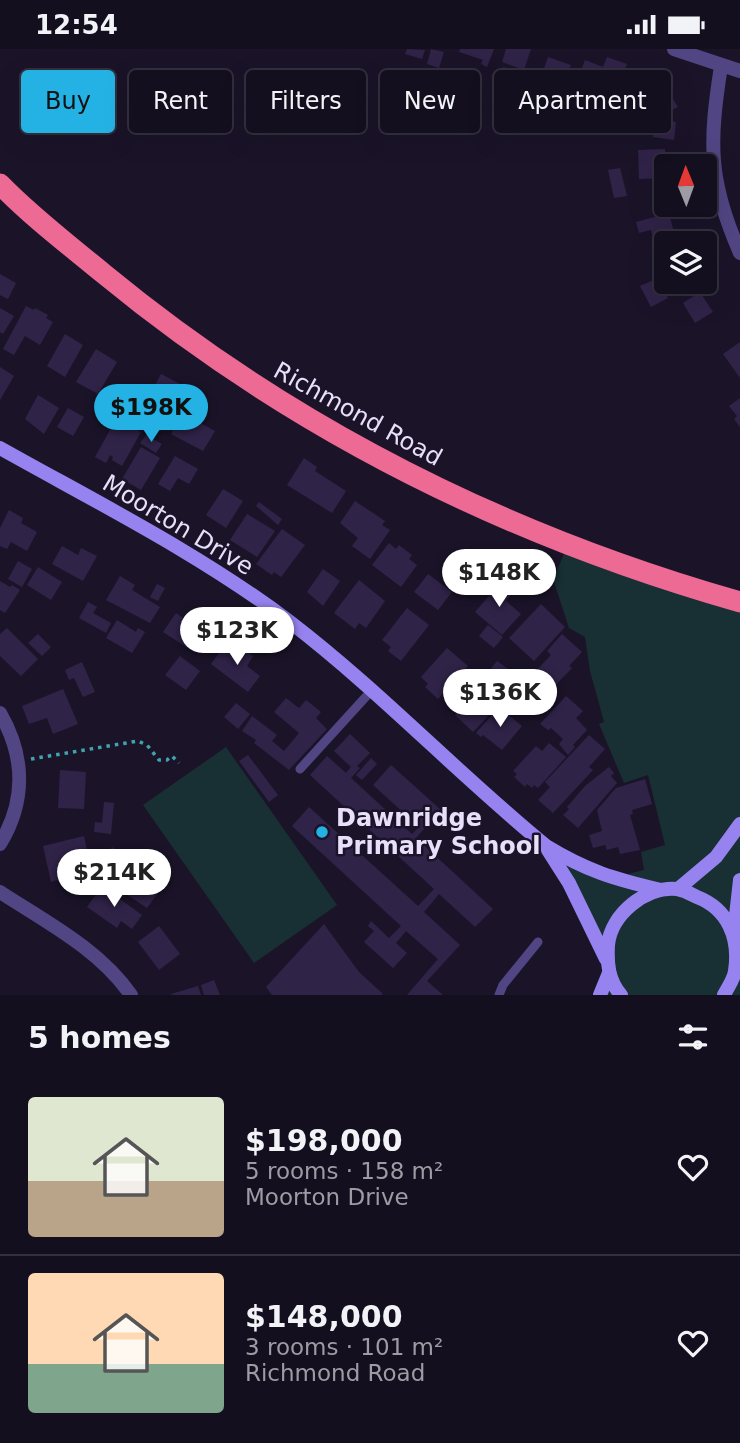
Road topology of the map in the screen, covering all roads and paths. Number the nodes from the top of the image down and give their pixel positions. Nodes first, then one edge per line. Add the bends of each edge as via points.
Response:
1 (674, 49) edge
2 (721, 66) junction
3 (740, 71) edge
4 (0, 184) edge
5 (740, 253) edge
6 (0, 447) edge
7 (740, 602) edge
8 (372, 690) junction
9 (0, 713) edge
10 (18, 761) junction
11 (179, 763) dead end
12 (300, 769) dead end
13 (740, 824) edge
14 (0, 844) edge
15 (546, 846) junction
16 (740, 880) edge
17 (678, 889) junction
18 (661, 890) junction
19 (0, 892) edge
20 (537, 942) dead end
21 (737, 944) edge
22 (608, 967) junction
23 (131, 995) edge
24 (499, 995) edge
25 (600, 995) edge
26 (621, 995) edge
27 (724, 995) edge

1 - 2 street
2 - 3 street
2 - 5 street via 712,137 713,170
4 - 7 highway, Richmond Road via 148,310 246,380 352,444 516,524 602,558
6 - 8 street, Moorton Drive via 226,578 290,622
8 - 12 lane
8 - 15 street, Moorton Drive
9 - 10 street
10 - 11 path via 138,741 159,760 172,756
10 - 14 street via 17,805
13 - 17 street via 716,857
15 - 18 street, Moorton Drive via 611,879
15 - 22 street, Moorton Drive via 569,883
16 - 21 street
17 - 18 street
17 - 21 street via 711,902 725,916
18 - 22 street via 638,899 620,915 609,936
19 - 23 street via 86,948
20 - 24 lane
21 - 27 street via 735,973
22 - 25 street
22 - 26 street, Moorton Drive

